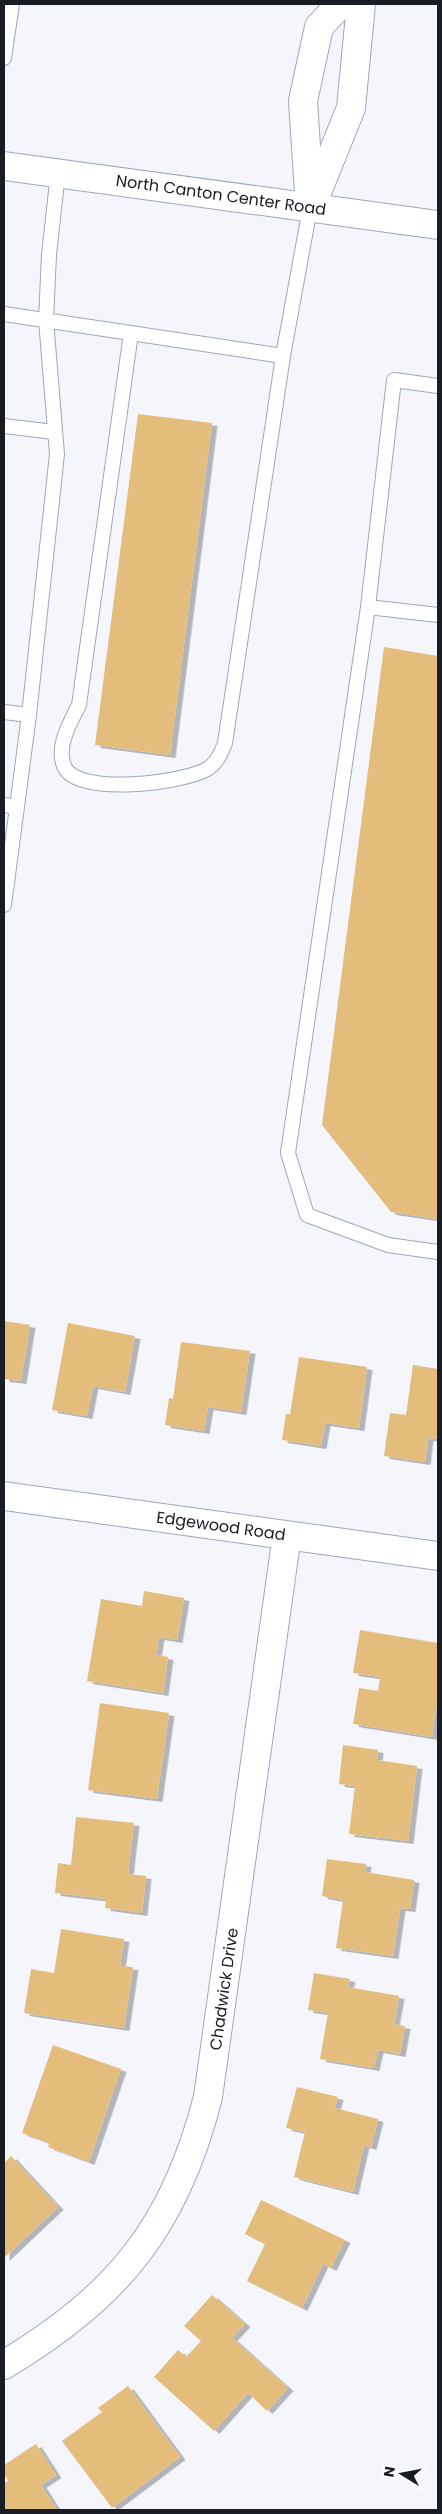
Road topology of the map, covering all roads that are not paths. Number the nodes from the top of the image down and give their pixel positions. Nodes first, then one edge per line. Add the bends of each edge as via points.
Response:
1 (12, 4) edge
2 (340, 4) edge
3 (361, 4) edge
4 (4, 58) edge
5 (4, 166) edge
6 (58, 173) junction
7 (310, 208) junction
8 (438, 225) edge
9 (4, 314) edge
10 (46, 320) junction
11 (131, 333) junction
12 (283, 356) junction
13 (438, 386) edge
14 (4, 426) edge
15 (54, 432) junction
16 (368, 606) junction
17 (438, 615) edge
18 (4, 712) edge
19 (29, 715) junction
20 (11, 806) edge
21 (4, 905) edge
22 (438, 1252) edge
23 (4, 1496) edge
24 (287, 1535) junction
25 (438, 1556) edge
26 (4, 2365) edge

1 - 4 lane
2 - 7 street via 319,26 303,101
3 - 7 street via 351,108
5 - 6 street, North Canton Center Road
6 - 7 street, North Canton Center Road
6 - 10 lane
7 - 8 street, North Canton Center Road
7 - 12 lane
9 - 10 lane
10 - 11 lane
10 - 15 lane
11 - 12 lane
11 - 12 lane via 79,705 63,746 64,767 83,782 170,781 208,768 219,758 225,743
13 - 16 lane via 394,380
14 - 15 lane
15 - 19 lane via 56,454
16 - 17 lane
16 - 22 lane via 288,1153 307,1215 388,1245
18 - 19 lane
19 - 20 lane
20 - 21 lane
23 - 24 street, Edgewood Road
24 - 25 street, Edgewood Road
24 - 26 street, Chadwick Drive via 208,2097 199,2134 169,2205 125,2269 70,2322

